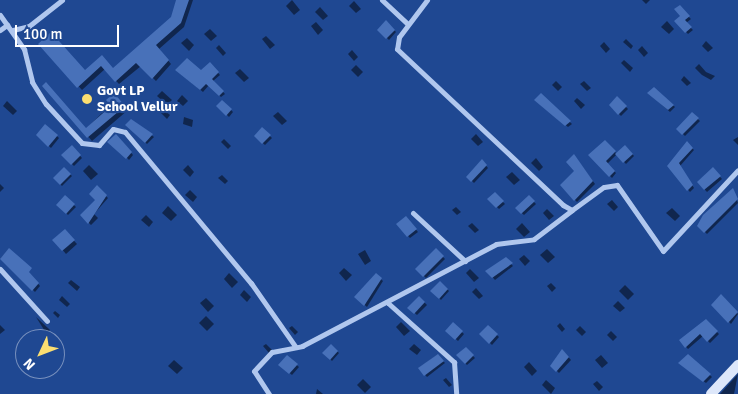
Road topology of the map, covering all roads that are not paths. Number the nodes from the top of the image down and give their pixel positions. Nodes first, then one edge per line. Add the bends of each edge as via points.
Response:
1 (62, 0) edge
2 (382, 0) edge
3 (427, 0) edge
4 (0, 15) edge
5 (408, 24) junction
6 (7, 25) junction
7 (0, 30) edge
8 (13, 30) junction
9 (738, 170) edge
10 (572, 210) junction
11 (413, 213) dead end
12 (465, 261) junction
13 (0, 269) edge
14 (388, 303) junction
15 (47, 321) dead end
16 (296, 346) junction
17 (738, 365) edge
18 (269, 394) edge
19 (456, 394) edge
20 (711, 394) edge

1 - 8 street via 29,26
2 - 5 street
3 - 5 street
4 - 6 street
5 - 10 street via 399,37 397,49
6 - 7 street
6 - 8 street
8 - 16 street via 30,64 32,82 46,104 82,143 99,145 118,127 125,132 251,283
9 - 10 street via 663,251 617,185 604,187
10 - 12 street via 534,238 496,244
11 - 12 street
12 - 14 street
13 - 15 street
14 - 16 street
14 - 19 street via 454,362
16 - 18 street via 272,352 259,362 254,371
17 - 20 main road

